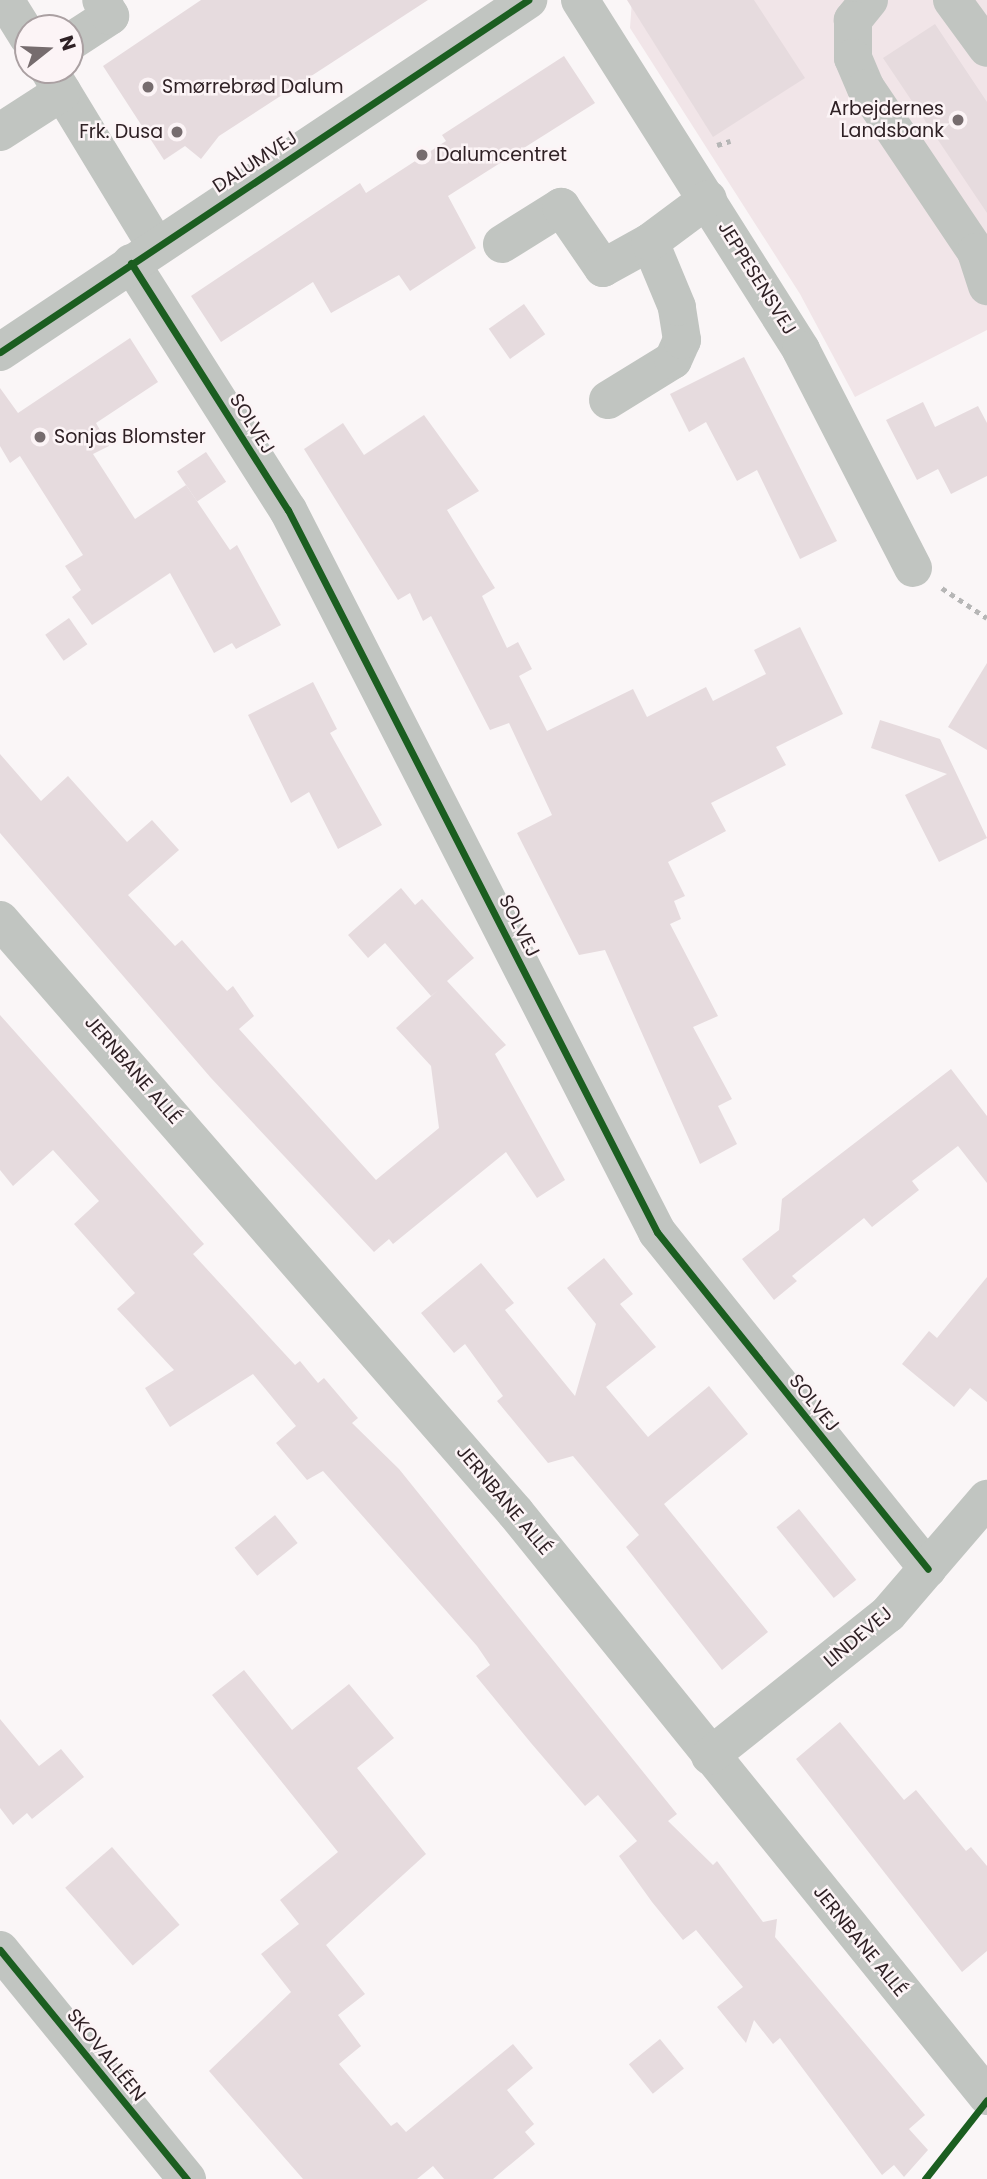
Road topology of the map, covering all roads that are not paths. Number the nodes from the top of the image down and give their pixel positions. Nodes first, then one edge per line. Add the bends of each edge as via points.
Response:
1 (101, 0) edge
2 (528, 0) edge
3 (580, 0) edge
4 (869, 0) edge
5 (952, 0) edge
6 (84, 33) edge
7 (987, 48) edge
8 (52, 84) edge
9 (57, 84) edge
10 (0, 132) edge
11 (708, 199) junction
12 (650, 242) junction
13 (502, 244) dead end
14 (144, 255) junction
15 (987, 286) edge
16 (5, 338) edge
17 (608, 400) dead end
18 (913, 568) road end
19 (0, 920) edge
20 (987, 1499) edge
21 (928, 1569) junction
22 (710, 1756) junction
23 (0, 1950) edge
24 (987, 2096) edge
25 (187, 2179) edge

1 - 6 street via 110,16
2 - 14 street, DALUMVEJ
3 - 11 street, JEPPESENSVEJ
4 - 15 street via 853,20 853,58 866,88 976,252
5 - 7 street
8 - 10 street
9 - 14 street, SOLVEJ
11 - 12 street
11 - 18 street, JEPPESENSVEJ via 801,350
12 - 13 street via 603,268 561,207
12 - 17 street via 677,307 682,340 673,360
14 - 16 street, DALUMVEJ
14 - 21 street, SOLVEJ via 288,510 657,1232
19 - 22 street, JERNBANE ALLÉ via 515,1512
20 - 21 street, LINDEVEJ
21 - 22 street, LINDEVEJ via 888,1614
22 - 24 street, JERNBANE ALLÉ
23 - 25 street, SKOVALLÉEN

